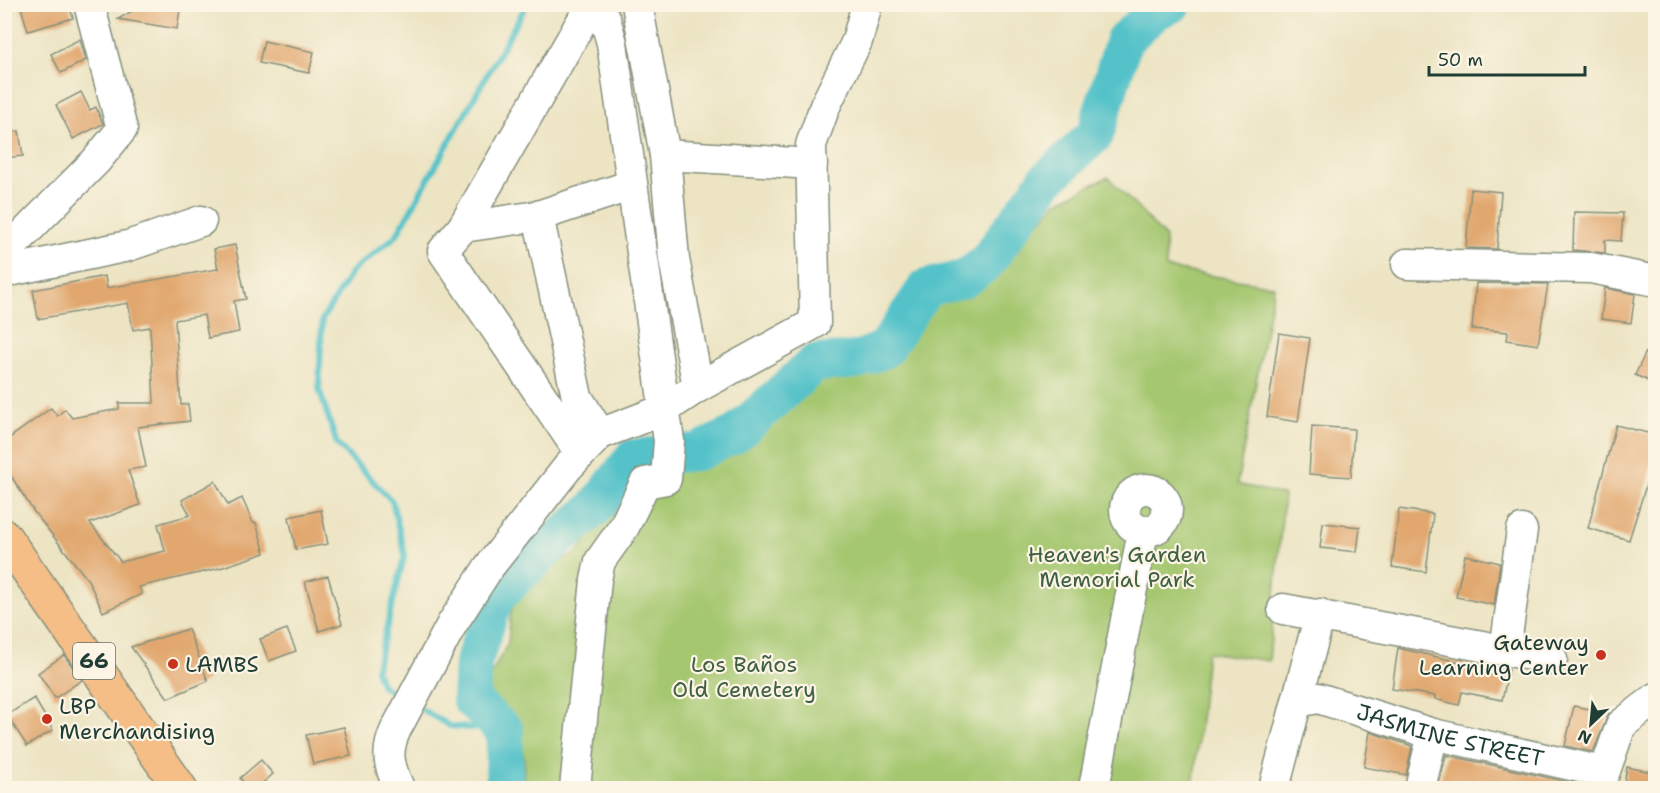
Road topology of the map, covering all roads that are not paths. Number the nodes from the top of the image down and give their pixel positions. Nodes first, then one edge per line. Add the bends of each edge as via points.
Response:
1 (89, 4) edge
2 (637, 4) edge
3 (867, 4) edge
4 (665, 155) junction
5 (812, 164) junction
6 (632, 185) junction
7 (538, 216) junction
8 (201, 221) dead end
9 (463, 227) junction
10 (4, 254) edge
11 (1407, 264) dead end
12 (4, 272) edge
13 (1656, 281) edge
14 (698, 387) junction
15 (663, 410) junction
16 (590, 444) junction
17 (1522, 530) dead end
18 (1143, 531) dead end
19 (4, 536) edge
20 (1283, 609) dead end
21 (1320, 614) junction
22 (1505, 650) junction
23 (1552, 659) dead end
24 (1656, 698) edge
25 (1297, 702) junction
26 (1433, 734) junction
27 (1601, 780) edge
28 (180, 789) edge
29 (399, 789) edge
30 (575, 789) edge
31 (1094, 789) edge
32 (1274, 789) edge
33 (1420, 789) edge

1 - 10 street via 122,129 96,161
2 - 4 street
3 - 5 street via 857,41 811,145
4 - 5 street
4 - 14 street via 674,259
5 - 14 street via 815,323
6 - 7 street
6 - 9 street via 612,43 605,19 593,15 582,21
6 - 15 street
7 - 9 street
7 - 16 street
8 - 12 street via 128,246
9 - 16 street via 443,251
11 - 13 street via 1591,268
14 - 15 street
15 - 16 street
15 - 30 street via 669,441 666,479 645,483 624,527 600,561
16 - 29 street via 489,567 452,624 389,743 388,764
17 - 22 street
18 - 31 street
19 - 28 main road, 66
20 - 21 street
21 - 22 street
21 - 25 street
22 - 23 street
24 - 27 street via 1621,725
25 - 26 street, JASMINE STREET via 1318,698
25 - 32 street
26 - 27 street, JASMINE STREET
26 - 33 street

